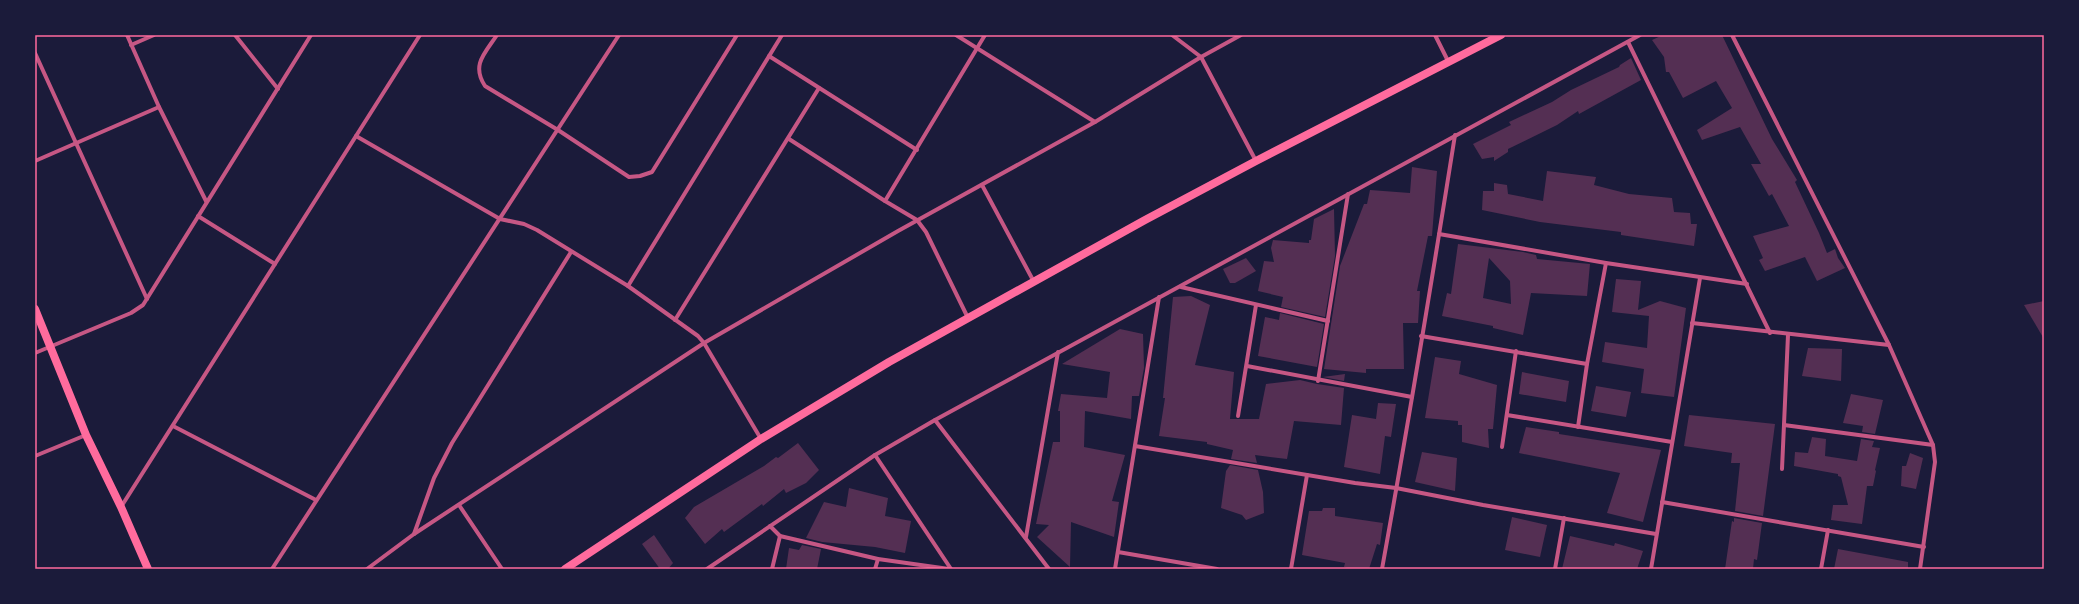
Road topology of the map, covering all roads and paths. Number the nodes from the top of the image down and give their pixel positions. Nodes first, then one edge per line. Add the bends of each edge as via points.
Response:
1 (127, 35) edge
2 (154, 35) edge
3 (235, 35) edge
4 (311, 35) edge
5 (420, 35) edge
6 (497, 35) edge
7 (619, 35) edge
8 (737, 35) edge
9 (782, 35) edge
10 (956, 35) edge
11 (985, 35) edge
12 (1172, 35) edge
13 (1241, 35) edge
14 (1435, 35) edge
15 (1501, 35) edge
16 (1640, 35) edge
17 (1732, 35) edge
18 (1628, 42) junction
19 (131, 45) junction
20 (977, 48) junction
21 (35, 53) edge
22 (769, 56) junction
23 (1200, 57) junction
24 (1448, 61) junction
25 (820, 88) junction
26 (278, 89) junction
27 (159, 107) junction
28 (1095, 122) junction
29 (558, 130) junction
30 (1456, 135) junction
31 (356, 136) junction
32 (789, 139) junction
33 (76, 143) junction
34 (917, 150) junction
35 (1256, 160) junction
36 (35, 161) edge
37 (982, 185) junction
38 (1348, 194) junction
39 (206, 201) junction
40 (885, 201) junction
41 (198, 216) junction
42 (500, 219) junction
43 (917, 220) junction
44 (1439, 234) junction
45 (570, 252) junction
46 (1606, 263) junction
47 (275, 264) junction
48 (1700, 278) junction
49 (1034, 283) junction
50 (1747, 284) junction
51 (628, 286) junction
52 (1182, 287) junction
53 (1159, 297) junction
54 (147, 299) junction
55 (1256, 305) junction
56 (35, 309) edge
57 (968, 318) junction
58 (675, 320) junction
59 (1328, 321) junction
60 (1692, 323) junction
61 (1770, 333) junction
62 (1788, 335) junction
63 (1421, 336) junction
64 (704, 343) junction
65 (1889, 345) junction
66 (50, 346) junction
67 (1058, 352) junction
68 (1516, 352) junction
69 (35, 353) edge
70 (1587, 364) junction
71 (1247, 366) junction
72 (1318, 381) junction
73 (1412, 397) junction
74 (1507, 415) junction
75 (1238, 416) dead end
76 (935, 420) junction
77 (1784, 425) junction
78 (173, 426) junction
79 (1578, 427) junction
80 (86, 435) junction
81 (761, 439) junction
82 (1672, 442) junction
83 (1933, 445) junction
84 (1135, 446) junction
85 (1502, 447) dead end
86 (875, 455) junction
87 (35, 456) edge
88 (1782, 469) dead end
89 (1307, 475) junction
90 (1396, 488) junction
91 (316, 500) junction
92 (1662, 502) junction
93 (459, 505) junction
94 (121, 507) junction
95 (1564, 518) junction
96 (770, 526) junction
97 (1828, 530) junction
98 (414, 534) junction
99 (1656, 534) junction
100 (780, 536) junction
101 (1026, 537) junction
102 (1924, 547) junction
103 (1118, 552) junction
104 (878, 559) junction
105 (148, 569) edge
106 (272, 569) edge
107 (367, 569) edge
108 (502, 569) edge
109 (565, 569) edge
110 (706, 569) edge
111 (772, 569) edge
112 (876, 569) edge
113 (950, 569) edge
114 (1049, 569) edge
115 (1115, 569) edge
116 (1215, 569) edge
117 (1291, 569) edge
118 (1382, 569) edge
119 (1555, 569) edge
120 (1651, 569) edge
121 (1821, 569) edge
122 (1920, 569) edge

1 - 19 street
2 - 19 street
3 - 26 street
4 - 26 street
5 - 31 street
6 - 29 street via 479,63 479,77 485,86
7 - 29 street
8 - 29 street via 652,172 629,177
9 - 22 street
10 - 20 street
11 - 20 street
12 - 23 street
13 - 23 street
14 - 24 street
15 - 24 main road
16 - 18 street
17 - 65 street
18 - 30 street
18 - 50 street
19 - 27 street
20 - 28 street
20 - 34 street
21 - 33 street
22 - 25 street
22 - 51 street
23 - 28 street
23 - 35 street
24 - 35 main road
25 - 32 street
25 - 34 street
26 - 39 street
27 - 33 street
27 - 39 street
28 - 37 street
29 - 42 street
30 - 38 street
30 - 44 street
31 - 42 street
31 - 47 street
32 - 40 street
32 - 58 street
33 - 36 street
33 - 54 street
34 - 40 street
35 - 49 main road
37 - 43 street
37 - 49 street
38 - 52 street
38 - 59 street
39 - 41 street
40 - 43 street
41 - 47 street
41 - 54 street
42 - 45 street via 524,224 537,230
42 - 91 street
43 - 57 street via 926,232
43 - 64 street
44 - 46 street
44 - 63 street
45 - 51 street
45 - 98 street via 452,443 434,478
46 - 48 street
46 - 70 street
47 - 78 street
48 - 50 street
48 - 60 street
49 - 57 main road
50 - 61 street
51 - 58 street
52 - 53 street
52 - 55 street
53 - 67 street
53 - 84 street
54 - 66 street via 143,305 130,313
55 - 59 street
55 - 71 street
56 - 66 main road
57 - 81 main road via 875,370
58 - 64 street
59 - 72 street
60 - 61 street
60 - 82 street
61 - 62 street
62 - 65 street
62 - 77 street
63 - 68 street
63 - 73 street
64 - 81 street
64 - 93 street
65 - 83 street
66 - 69 street
66 - 80 main road
67 - 76 street
67 - 101 street
68 - 70 street
68 - 74 street
70 - 79 street
71 - 72 street
71 - 75 street
72 - 73 street
73 - 90 street
74 - 79 street
74 - 85 street
76 - 86 street
76 - 101 street
77 - 83 street
77 - 88 street
78 - 91 street
78 - 94 street
79 - 82 street
80 - 87 street
80 - 94 main road
81 - 109 main road
82 - 92 street
83 - 102 street via 1935,462
84 - 89 street
84 - 103 street
86 - 96 street
86 - 113 street
89 - 90 street
89 - 117 street
90 - 95 street
90 - 118 street
91 - 106 street
92 - 97 street
92 - 99 street
93 - 98 street
93 - 108 street
94 - 105 main road
95 - 99 street
95 - 119 street
96 - 100 street
96 - 110 street
97 - 102 street
97 - 121 street
98 - 107 street
99 - 120 street
100 - 104 street
100 - 111 street
101 - 114 street
102 - 122 street
103 - 115 street
103 - 116 street
104 - 112 street
104 - 113 street

